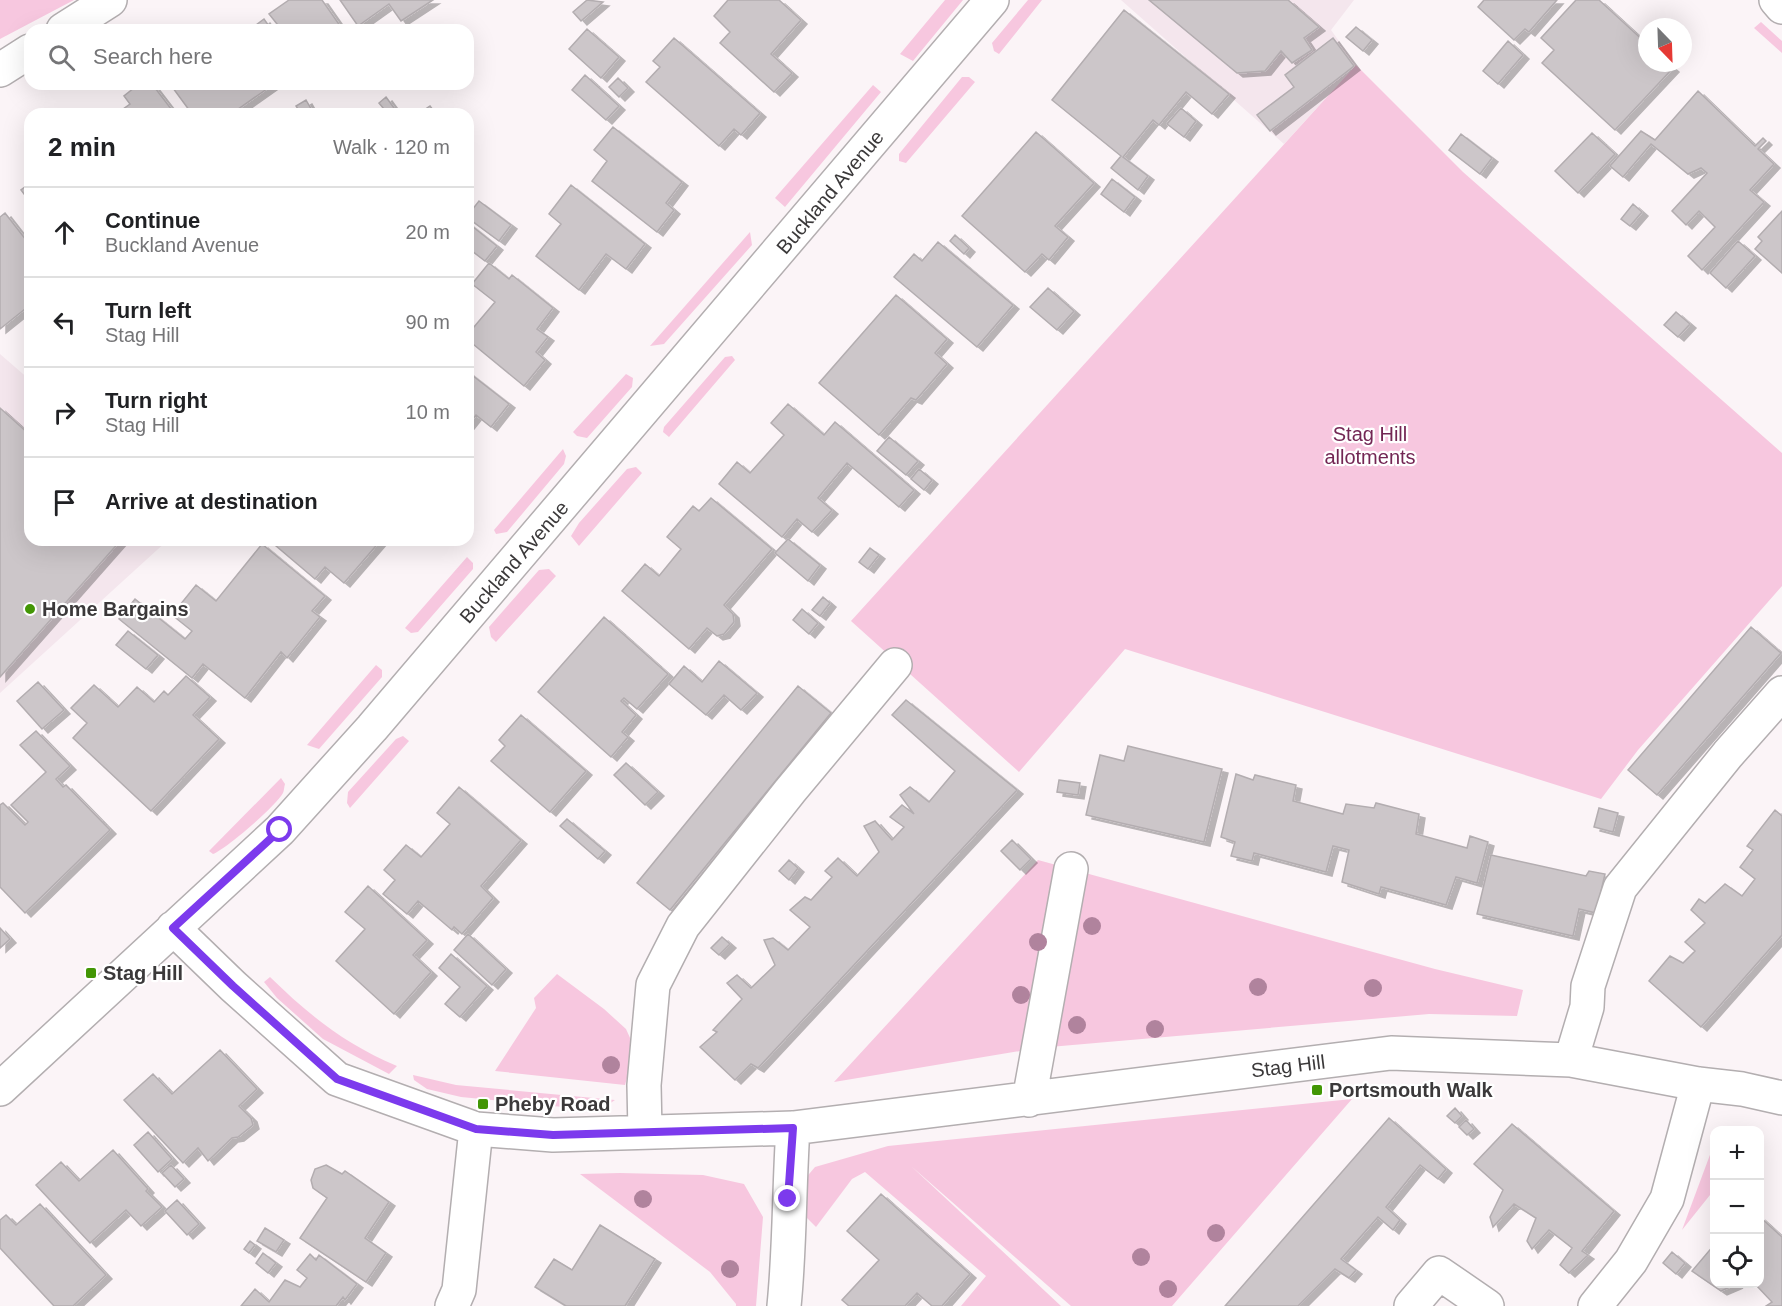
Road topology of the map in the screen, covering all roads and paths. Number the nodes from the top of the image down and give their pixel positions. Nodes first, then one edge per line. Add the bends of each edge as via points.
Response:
1 (110, 0) edge
2 (992, 0) edge
3 (1776, 0) edge
4 (1782, 7) edge
5 (72, 24) edge
6 (24, 55) edge
7 (0, 70) edge
8 (895, 665) dead end
9 (1782, 693) edge
10 (1071, 869) dead end
11 (173, 928) junction
12 (1571, 1060) junction
13 (1698, 1084) junction
14 (0, 1089) edge
15 (1782, 1098) edge
16 (1029, 1100) junction
17 (793, 1128) junction
18 (476, 1129) junction
19 (645, 1132) junction
20 (452, 1306) edge
21 (784, 1306) edge
22 (1411, 1306) edge
23 (1487, 1306) edge
24 (1595, 1306) edge

1 - 5 street
2 - 11 street, Buckland Avenue via 372,728 280,830
3 - 4 street
6 - 7 street
8 - 19 street via 683,926 653,984 644,1085
9 - 12 street via 1620,888 1588,986 1587,1007
10 - 16 street
11 - 14 street, Buckland Avenue
11 - 18 street, Stag Hill via 337,1079
12 - 13 street, Stag Hill
12 - 16 street, Stag Hill via 1391,1053
13 - 15 street, Stag Hill
13 - 24 street via 1667,1199 1631,1261
16 - 17 street, Stag Hill
17 - 19 street, Stag Hill
17 - 21 street
18 - 19 street, Stag Hill via 553,1135
18 - 20 street via 459,1290
22 - 23 street via 1439,1273

